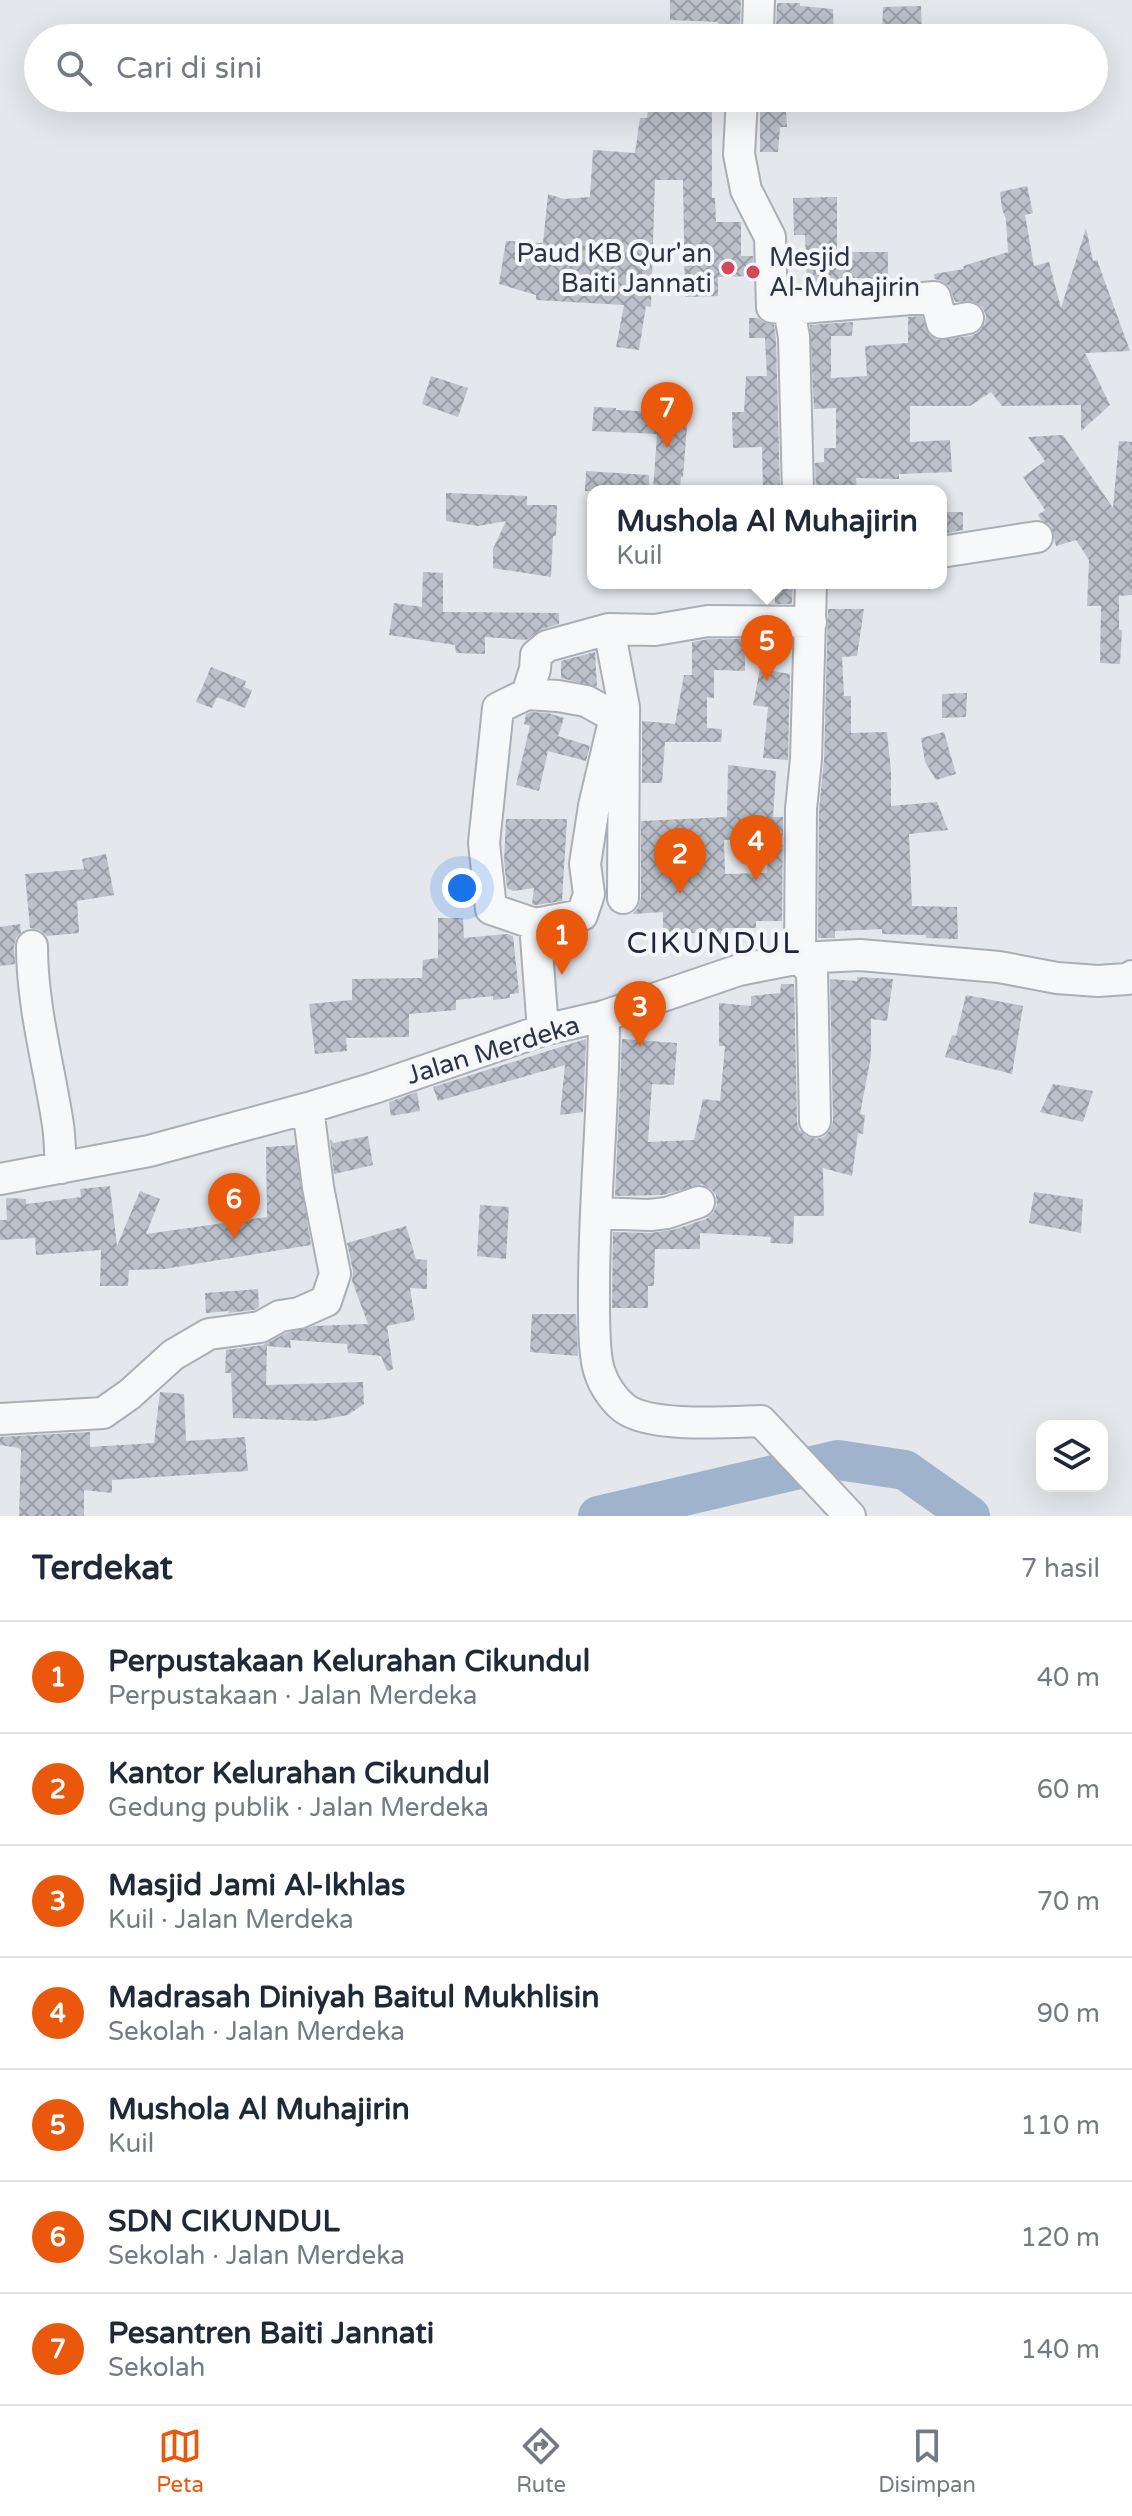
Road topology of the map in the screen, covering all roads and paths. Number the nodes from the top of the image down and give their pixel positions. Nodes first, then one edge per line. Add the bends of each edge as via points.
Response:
1 (759, 0) edge
2 (758, 24) edge
3 (741, 112) edge
4 (789, 309) junction
5 (968, 318) dead end
6 (798, 485) edge
7 (1037, 537) dead end
8 (947, 551) edge
9 (811, 589) edge
10 (811, 622) junction
11 (609, 629) junction
12 (527, 694) junction
13 (623, 898) dead end
14 (535, 924) junction
15 (32, 946) dead end
16 (800, 958) junction
17 (1132, 976) edge
18 (604, 1016) junction
19 (543, 1030) junction
20 (308, 1108) junction
21 (815, 1121) dead end
22 (61, 1168) junction
23 (0, 1179) edge
24 (699, 1202) dead end
25 (596, 1213) junction
26 (0, 1419) edge
27 (850, 1516) edge

1 - 2 street
3 - 4 street via 739,154 746,190 770,237 772,307
4 - 5 street via 935,297 942,323
4 - 6 street
7 - 8 street
9 - 10 street
10 - 11 street via 708,621 655,630
10 - 16 street
11 - 12 street via 547,646 536,655
11 - 13 street via 624,707
12 - 14 street via 498,708 484,856 491,909
12 - 14 street via 586,701 615,717 594,806 585,864 589,894 582,915
14 - 19 street
15 - 22 street
16 - 17 street, Jalan Merdeka via 860,955 1098,981
16 - 18 street, Jalan Merdeka via 739,970
16 - 21 street via 812,972
18 - 19 street, Jalan Merdeka
18 - 25 street
19 - 20 street, Jalan Merdeka
20 - 22 street, Jalan Merdeka via 149,1151
20 - 26 street via 335,1274 326,1301 260,1327 209,1334 173,1355 103,1413
22 - 23 street, Jalan Merdeka
24 - 25 street via 650,1215
25 - 27 street via 599,1372 616,1400 636,1415 697,1424 761,1421

